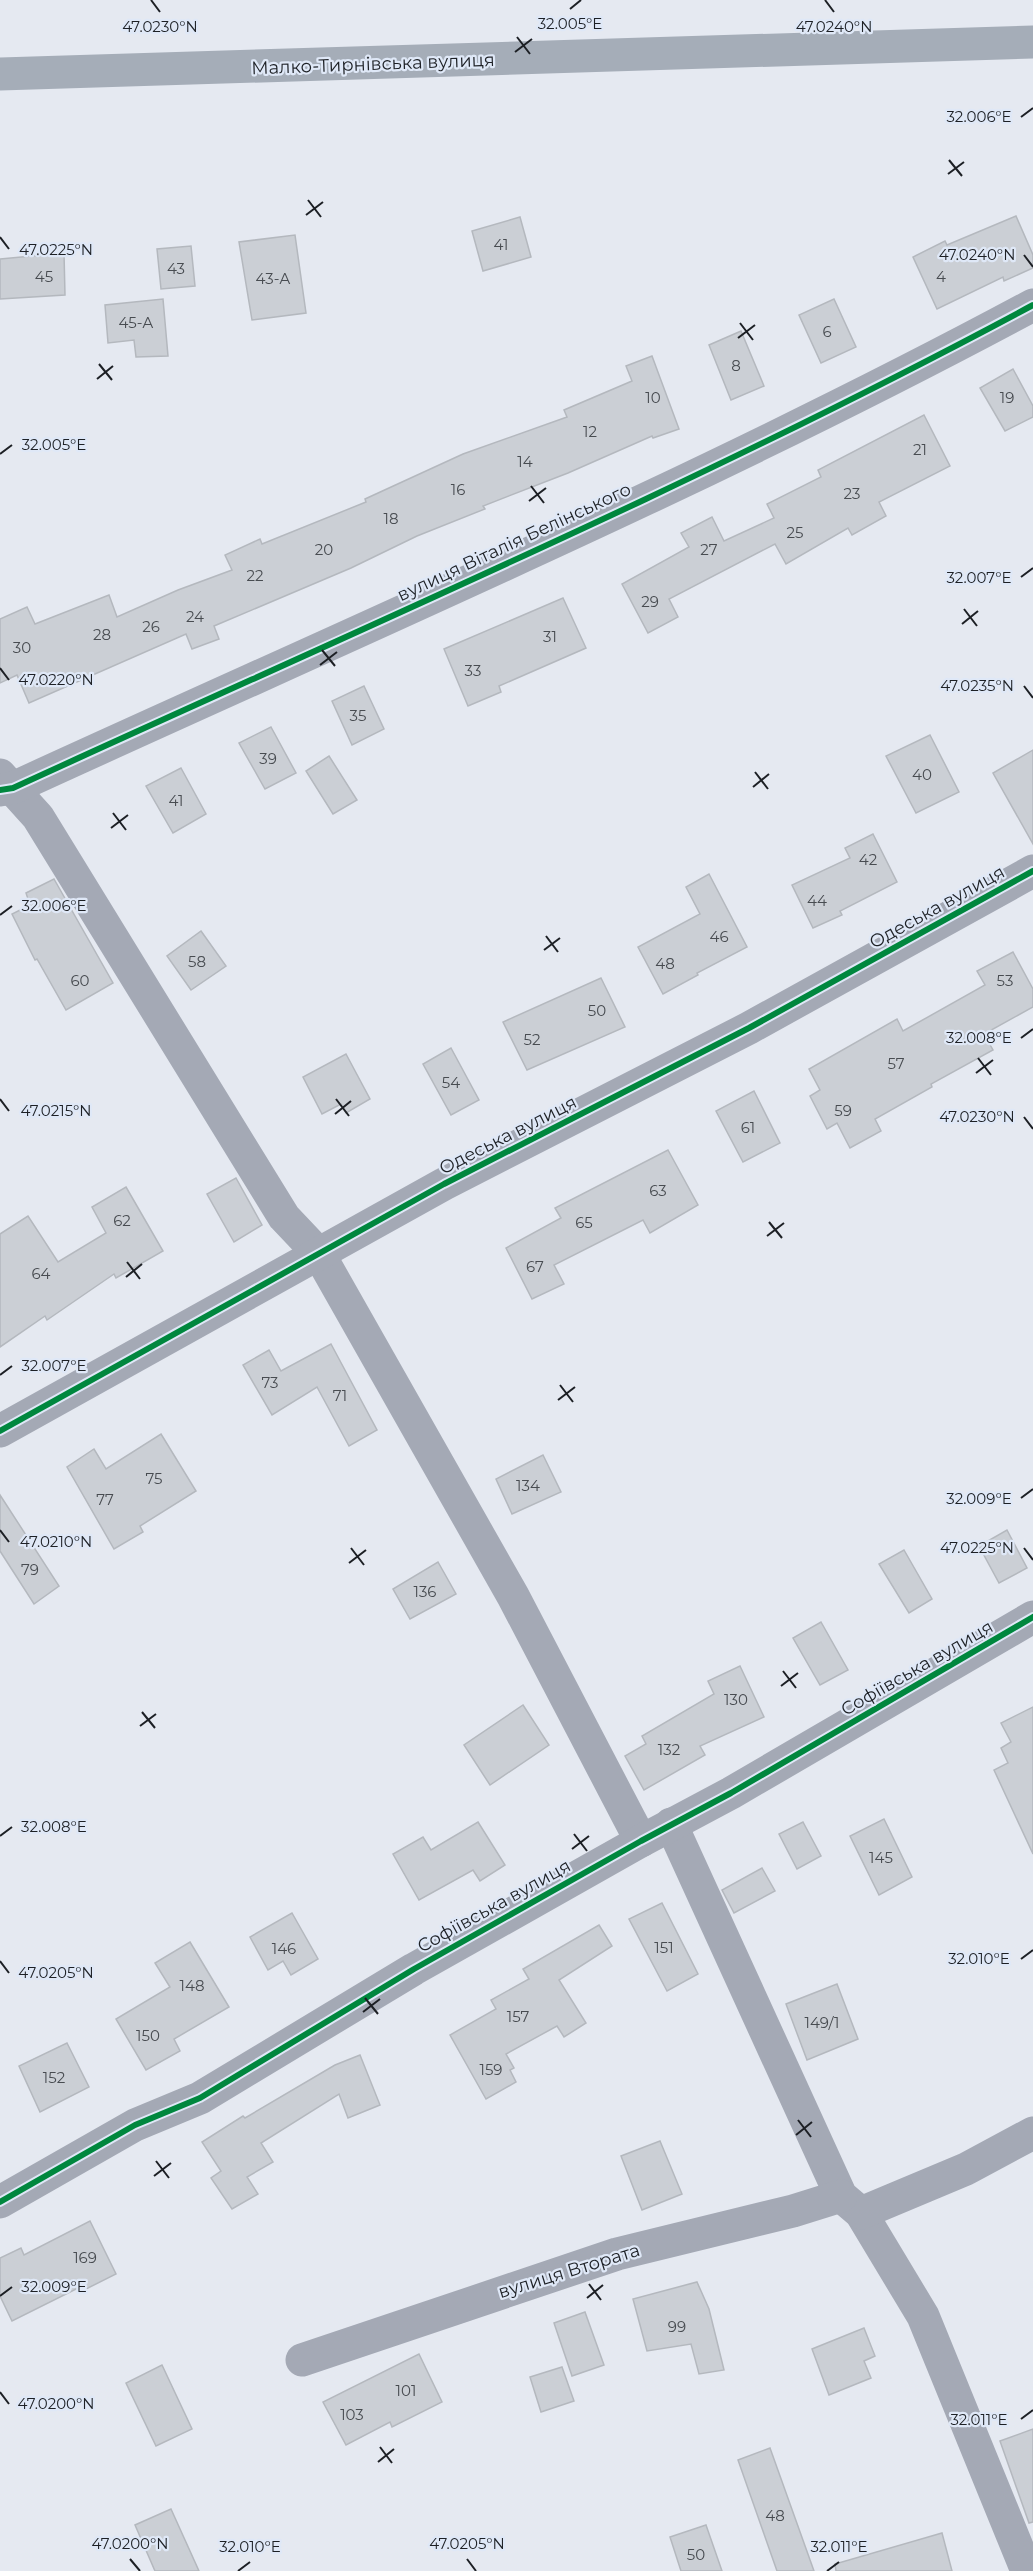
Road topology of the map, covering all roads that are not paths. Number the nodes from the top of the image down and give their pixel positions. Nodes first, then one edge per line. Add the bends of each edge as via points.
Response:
1 (1033, 42) edge
2 (0, 74) edge
3 (1033, 305) edge
4 (4, 784) edge
5 (1033, 871) edge
6 (319, 1254) junction
7 (0, 1431) edge
8 (1033, 1617) edge
9 (671, 1824) junction
10 (641, 1840) junction
11 (1033, 2133) edge
12 (0, 2202) edge
13 (851, 2204) junction
14 (302, 2360) dead end
15 (1027, 2571) edge

1 - 2 main road, Малко-Тирнівська вулиця
3 - 4 street, вулиця Віталія Белінського via 816,418 621,510
4 - 6 street via 38,817 284,1217
5 - 6 street, Одеська вулиця via 749,1028 444,1184
6 - 7 street, Одеська вулиця
6 - 10 street via 513,1596
8 - 9 street, Софіївська вулиця
9 - 10 street, Софіївська вулиця
9 - 13 street
10 - 12 street, Софіївська вулиця via 414,1969 200,2098 135,2125
11 - 13 street, вулиця Втората via 966,2169
13 - 14 street, вулиця Втората via 793,2211 617,2254
13 - 15 street via 923,2316

